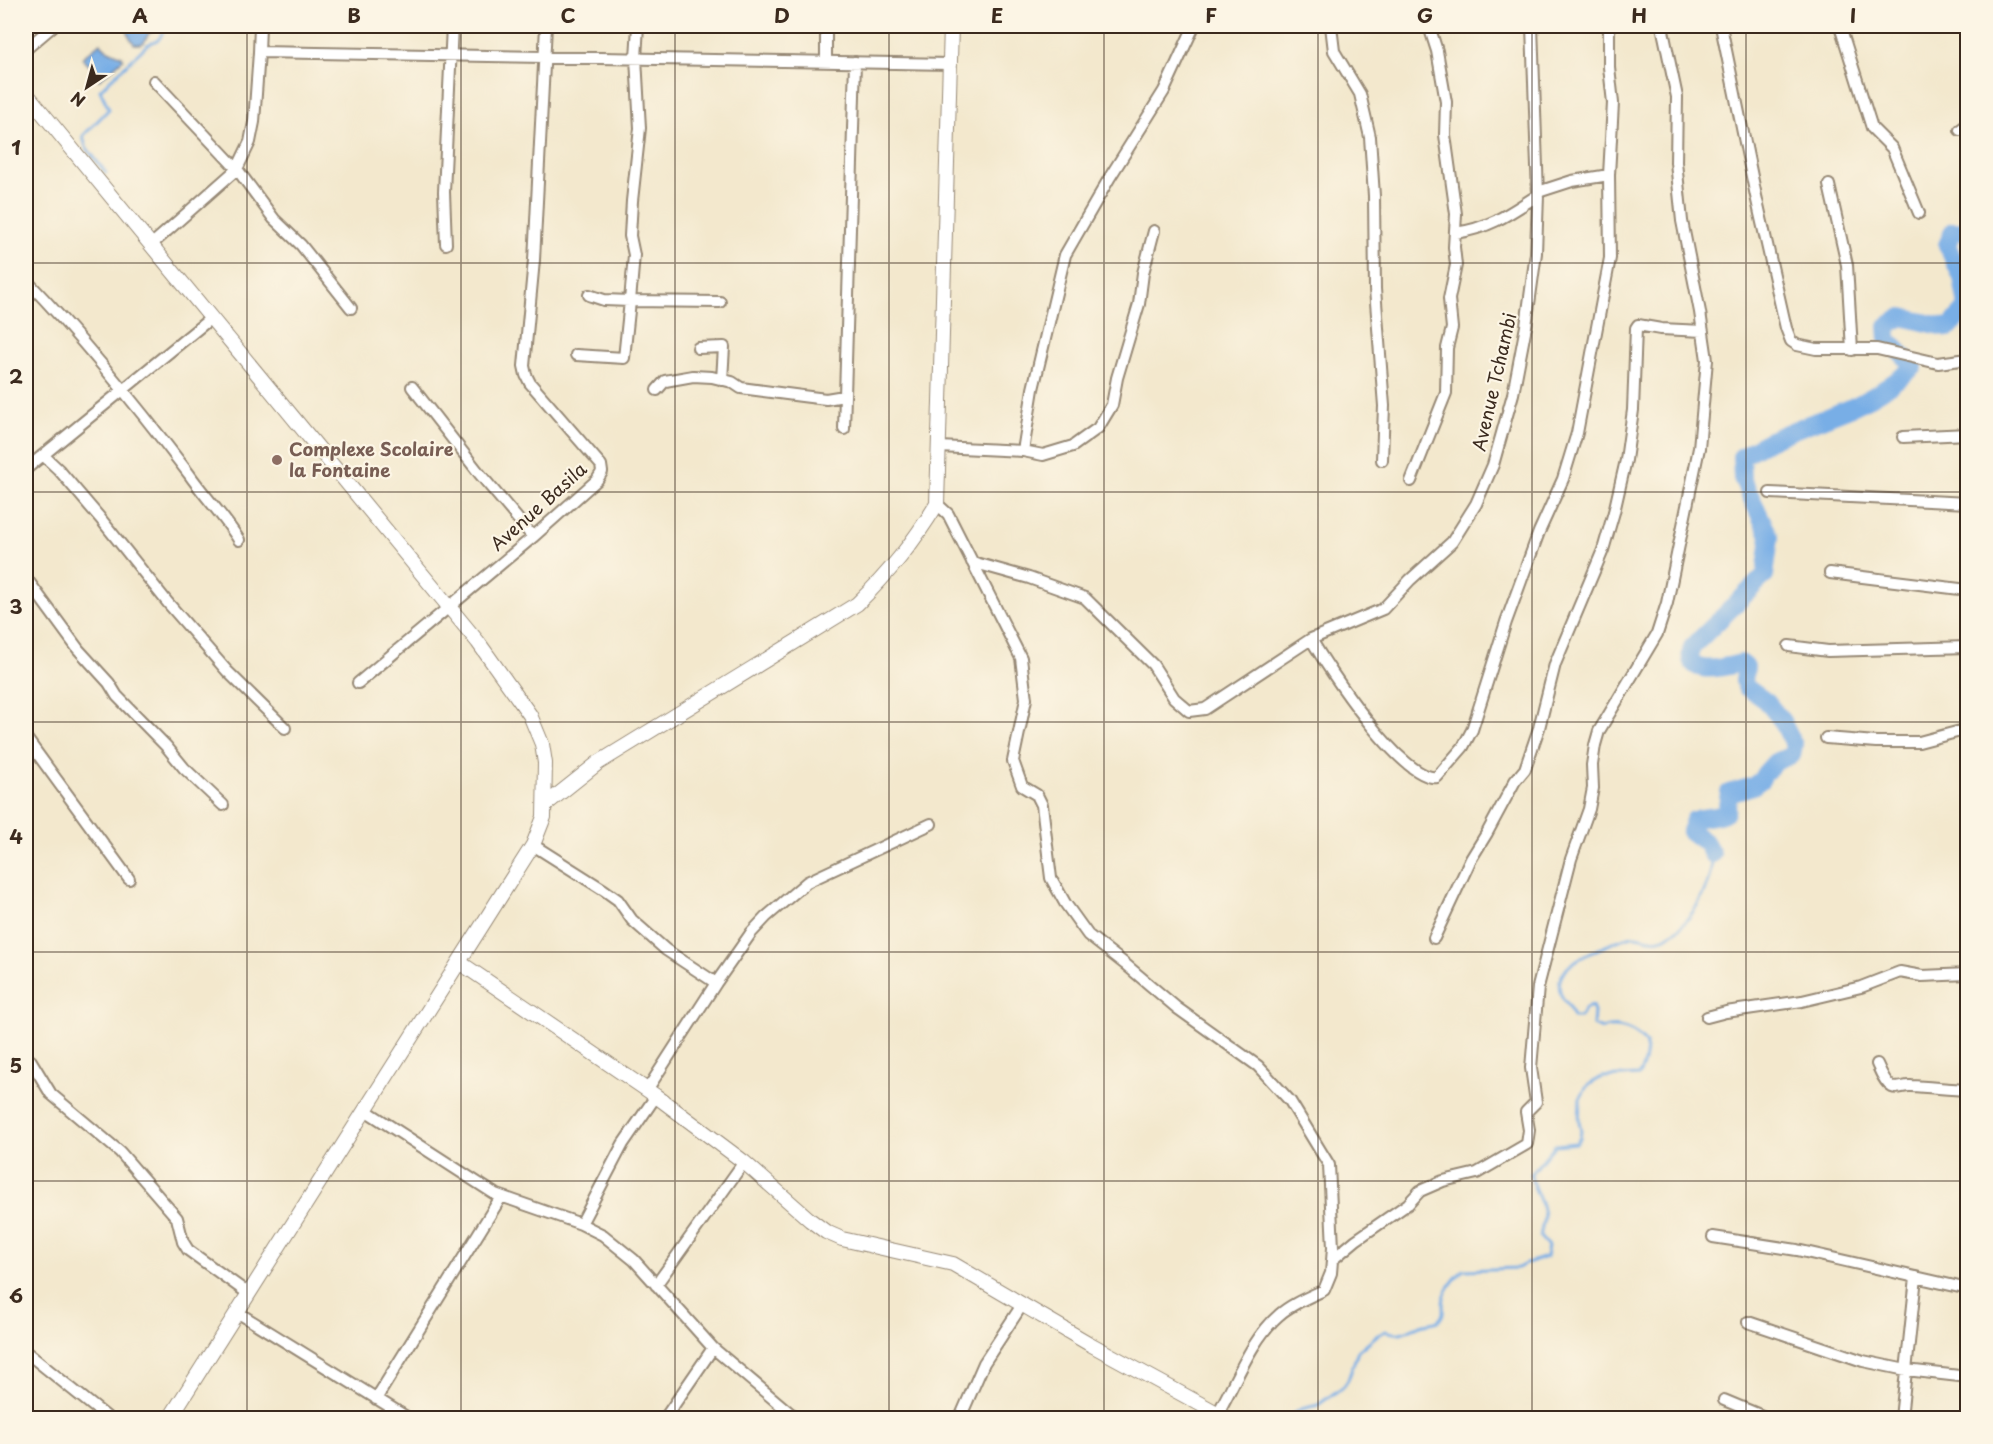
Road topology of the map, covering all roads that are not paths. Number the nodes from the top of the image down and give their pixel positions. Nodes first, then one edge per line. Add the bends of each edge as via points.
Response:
1 (53, 26) edge
2 (260, 26) edge
3 (452, 26) edge
4 (546, 26) edge
5 (638, 26) edge
6 (826, 26) edge
7 (951, 26) edge
8 (1194, 26) edge
9 (1330, 26) edge
10 (1429, 26) edge
11 (1532, 26) edge
12 (1609, 26) edge
13 (1662, 26) edge
14 (1721, 26) edge
15 (1840, 26) edge
16 (26, 49) edge
17 (259, 52) junction
18 (452, 55) junction
19 (545, 57) junction
20 (636, 58) junction
21 (826, 62) junction
22 (855, 62) junction
23 (950, 64) junction
24 (154, 81) dead end
25 (26, 93) edge
26 (237, 169) junction
27 (1609, 175) junction
28 (1829, 185) dead end
29 (1538, 194) junction
30 (1919, 213) dead end
31 (1154, 231) dead end
32 (1455, 233) junction
33 (446, 244) dead end
34 (151, 245) junction
35 (26, 280) edge
36 (589, 295) dead end
37 (630, 302) junction
38 (720, 302) dead end
39 (351, 308) dead end
40 (211, 318) junction
41 (1703, 331) junction
42 (698, 348) dead end
43 (1852, 350) junction
44 (576, 355) dead end
45 (1968, 359) edge
46 (722, 380) junction
47 (412, 387) dead end
48 (122, 390) junction
49 (657, 390) dead end
50 (844, 396) junction
51 (844, 429) dead end
52 (1968, 434) edge
53 (1903, 437) dead end
54 (939, 447) junction
55 (1023, 451) junction
56 (43, 455) junction
57 (1382, 460) dead end
58 (26, 469) edge
59 (1411, 482) dead end
60 (1770, 493) dead end
61 (1968, 503) edge
62 (937, 504) junction
63 (533, 537) junction
64 (239, 540) dead end
65 (972, 562) junction
66 (1830, 573) dead end
67 (26, 578) edge
68 (1968, 590) edge
69 (449, 607) junction
70 (1311, 639) junction
71 (1789, 646) dead end
72 (1968, 647) edge
73 (358, 683) dead end
74 (285, 728) dead end
75 (1968, 729) edge
76 (26, 738) edge
77 (1826, 738) dead end
78 (223, 805) dead end
79 (545, 805) junction
80 (931, 824) dead end
81 (532, 845) junction
82 (129, 879) dead end
83 (1434, 938) dead end
84 (459, 962) junction
85 (1968, 975) edge
86 (716, 983) junction
87 (1707, 1017) dead end
88 (26, 1057) edge
89 (1877, 1064) dead end
90 (1968, 1090) edge
91 (652, 1093) junction
92 (365, 1110) junction
93 (744, 1162) junction
94 (501, 1197) dead end
95 (581, 1224) junction
96 (1713, 1236) dead end
97 (1332, 1260) junction
98 (1916, 1277) junction
99 (656, 1285) junction
100 (1968, 1289) edge
101 (249, 1293) junction
102 (1022, 1305) junction
103 (237, 1312) junction
104 (1748, 1322) dead end
105 (713, 1348) junction
106 (26, 1352) edge
107 (1906, 1370) junction
108 (1968, 1377) edge
109 (376, 1399) junction
110 (1724, 1400) dead end
111 (1219, 1417) edge
112 (108, 1419) edge
113 (170, 1419) edge
114 (408, 1419) edge
115 (665, 1419) edge
116 (799, 1419) edge
117 (960, 1419) edge
118 (1767, 1419) edge
119 (1901, 1419) edge

1 - 16 street
2 - 17 street
3 - 18 street
4 - 19 street
5 - 20 street
6 - 21 street
7 - 23 street
8 - 55 street via 1164,91 1065,255 1033,389
9 - 57 street via 1332,46 1360,94 1370,137 1384,406
10 - 32 street via 1446,102 1445,135
11 - 29 street, Avenue Tchambi
12 - 27 street via 1613,103
13 - 41 street via 1677,97 1676,162
14 - 43 street via 1791,341 1816,349
15 - 30 street via 1872,128 1892,148
17 - 18 street
17 - 26 street via 254,122 250,142
18 - 19 street
18 - 33 street via 444,192
19 - 20 street
19 - 63 street, Avenue Basila via 525,375 601,465 602,472
20 - 21 street
20 - 37 street via 640,128 632,201 630,236 634,255
21 - 22 street
22 - 23 street
22 - 50 street
23 - 54 street
24 - 26 street
25 - 34 street
26 - 34 street
26 - 39 street via 274,219 301,245
27 - 29 street via 1572,181
27 - 70 street via 1610,258 1577,433 1563,479 1506,622 1472,730 1437,777 1430,778 1411,768 1384,741 1328,668
28 - 43 street via 1847,265
29 - 32 street via 1477,230
29 - 70 street, Avenue Tchambi via 1536,253 1513,394 1493,465 1476,504 1452,542 1383,609
31 - 55 street via 1112,405 1098,428 1074,446 1043,454
32 - 59 street via 1446,393
34 - 40 street
35 - 48 street
36 - 37 street
37 - 38 street
37 - 44 street via 624,358
40 - 48 street
40 - 69 street
41 - 83 street via 1638,325 1636,328 1633,410 1626,460 1604,549 1555,664 1525,770 1471,859
41 - 97 street via 1707,360 1699,448 1667,603 1656,634 1599,731 1589,809 1571,859 1539,981 1531,1068 1536,1102 1526,1112 1527,1144 1477,1173 1420,1191
42 - 46 street via 724,347
43 - 45 street via 1886,351 1938,363
46 - 49 street via 676,378 665,381
46 - 50 street via 741,388 802,396
47 - 63 street
48 - 56 street
48 - 64 street
50 - 51 street
52 - 53 street
54 - 55 street
54 - 62 street
56 - 58 street
56 - 74 street via 227,671
60 - 61 street
62 - 65 street via 948,514
62 - 79 street via 890,572 857,604 598,763
63 - 69 street, Avenue Basila
65 - 70 street, Avenue Tchambi via 1085,598 1153,665 1174,698 1189,711 1205,709
65 - 97 street via 1023,663 1026,699 1013,759 1022,786 1037,795 1042,805 1053,882 1092,939 1177,1008 1255,1064 1290,1101 1329,1165
66 - 68 street
67 - 78 street via 117,696
69 - 73 street, Avenue Basila
69 - 79 street via 530,715 542,744
71 - 72 street via 1828,651
75 - 77 street via 1919,742
76 - 82 street
79 - 81 street
80 - 86 street via 807,882 759,925
81 - 84 street
81 - 86 street via 618,900 632,920 666,950
84 - 91 street
84 - 92 street
85 - 87 street via 1922,976 1900,972 1851,990
86 - 91 street
88 - 101 street via 51,1094 120,1152 177,1218 188,1250
89 - 90 street via 1893,1087
91 - 93 street
91 - 95 street
92 - 95 street via 495,1194
92 - 101 street
93 - 99 street
93 - 102 street via 826,1232 953,1264
94 - 109 street
95 - 99 street via 603,1235 634,1260
96 - 98 street
97 - 111 street via 1324,1290 1279,1315 1256,1343
98 - 100 street
98 - 107 street
99 - 105 street
101 - 103 street
102 - 111 street
102 - 117 street via 984,1363
103 - 109 street
103 - 113 street
104 - 107 street
105 - 115 street
105 - 116 street
106 - 112 street
107 - 108 street
107 - 119 street
109 - 114 street
110 - 118 street

